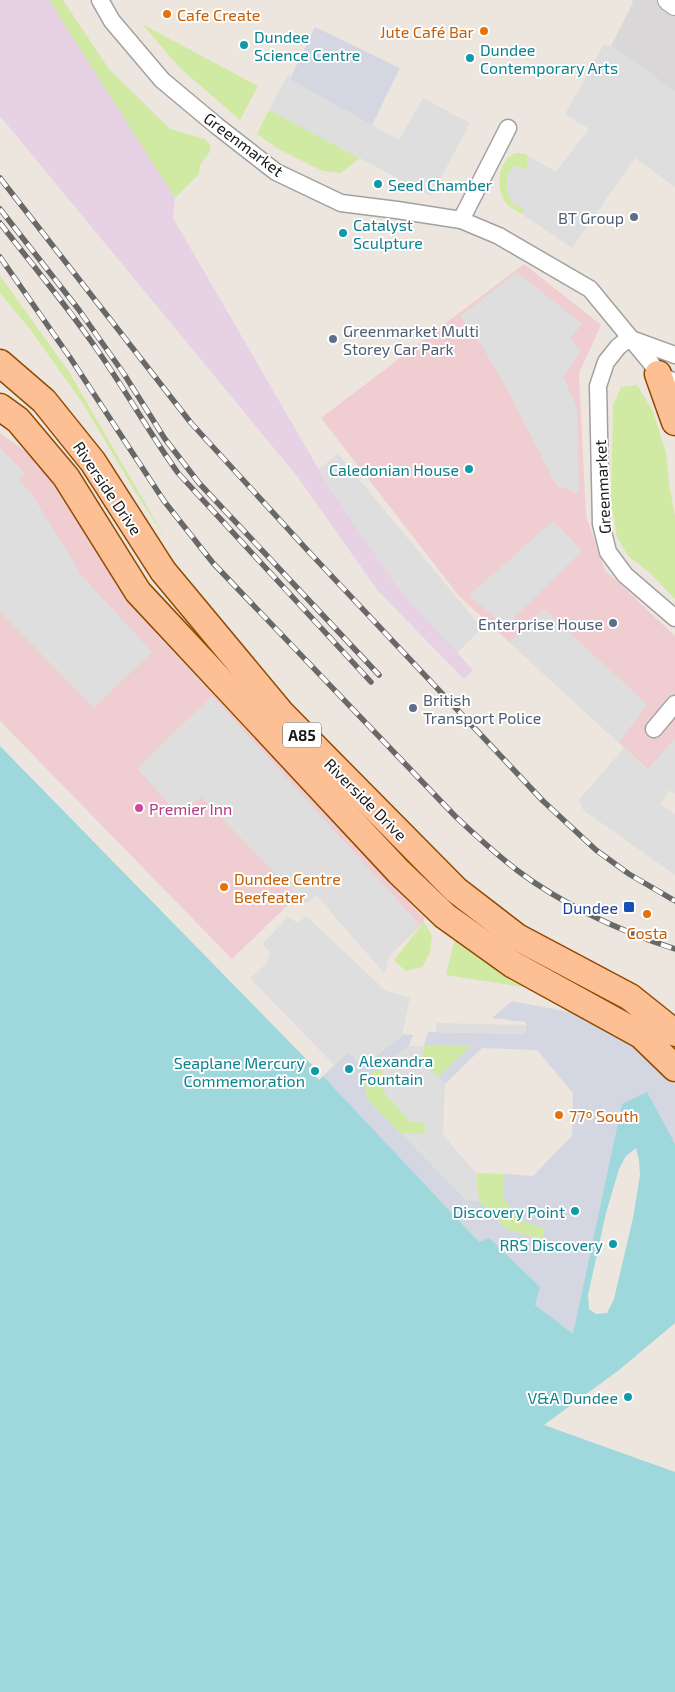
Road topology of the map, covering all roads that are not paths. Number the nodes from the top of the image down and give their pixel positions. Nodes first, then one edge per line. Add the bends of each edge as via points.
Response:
1 (100, 0) edge
2 (668, 0) edge
3 (675, 5) edge
4 (508, 128) dead end
5 (461, 220) junction
6 (629, 338) junction
7 (675, 355) edge
8 (0, 363) edge
9 (666, 378) edge
10 (0, 408) edge
11 (675, 422) edge
12 (675, 618) edge
13 (675, 704) edge
14 (654, 729) dead end
15 (675, 1033) edge
16 (675, 1068) edge

1 - 5 street, Greenmarket via 112,21 162,80 276,172 341,203
2 - 3 street
4 - 5 street
5 - 6 street, Greenmarket via 500,236 590,289
6 - 7 street
6 - 9 street, Greenmarket
6 - 12 street, Greenmarket via 606,362 598,386 601,524 608,552 625,576
8 - 15 main road, Riverside Drive / A85 via 44,401 75,439 163,571 282,714 456,890 517,937 630,997
9 - 11 main road
10 - 16 main road, Riverside Drive / A85 via 18,420 66,477 138,592 399,872 444,916 512,964 641,1035
13 - 14 street

